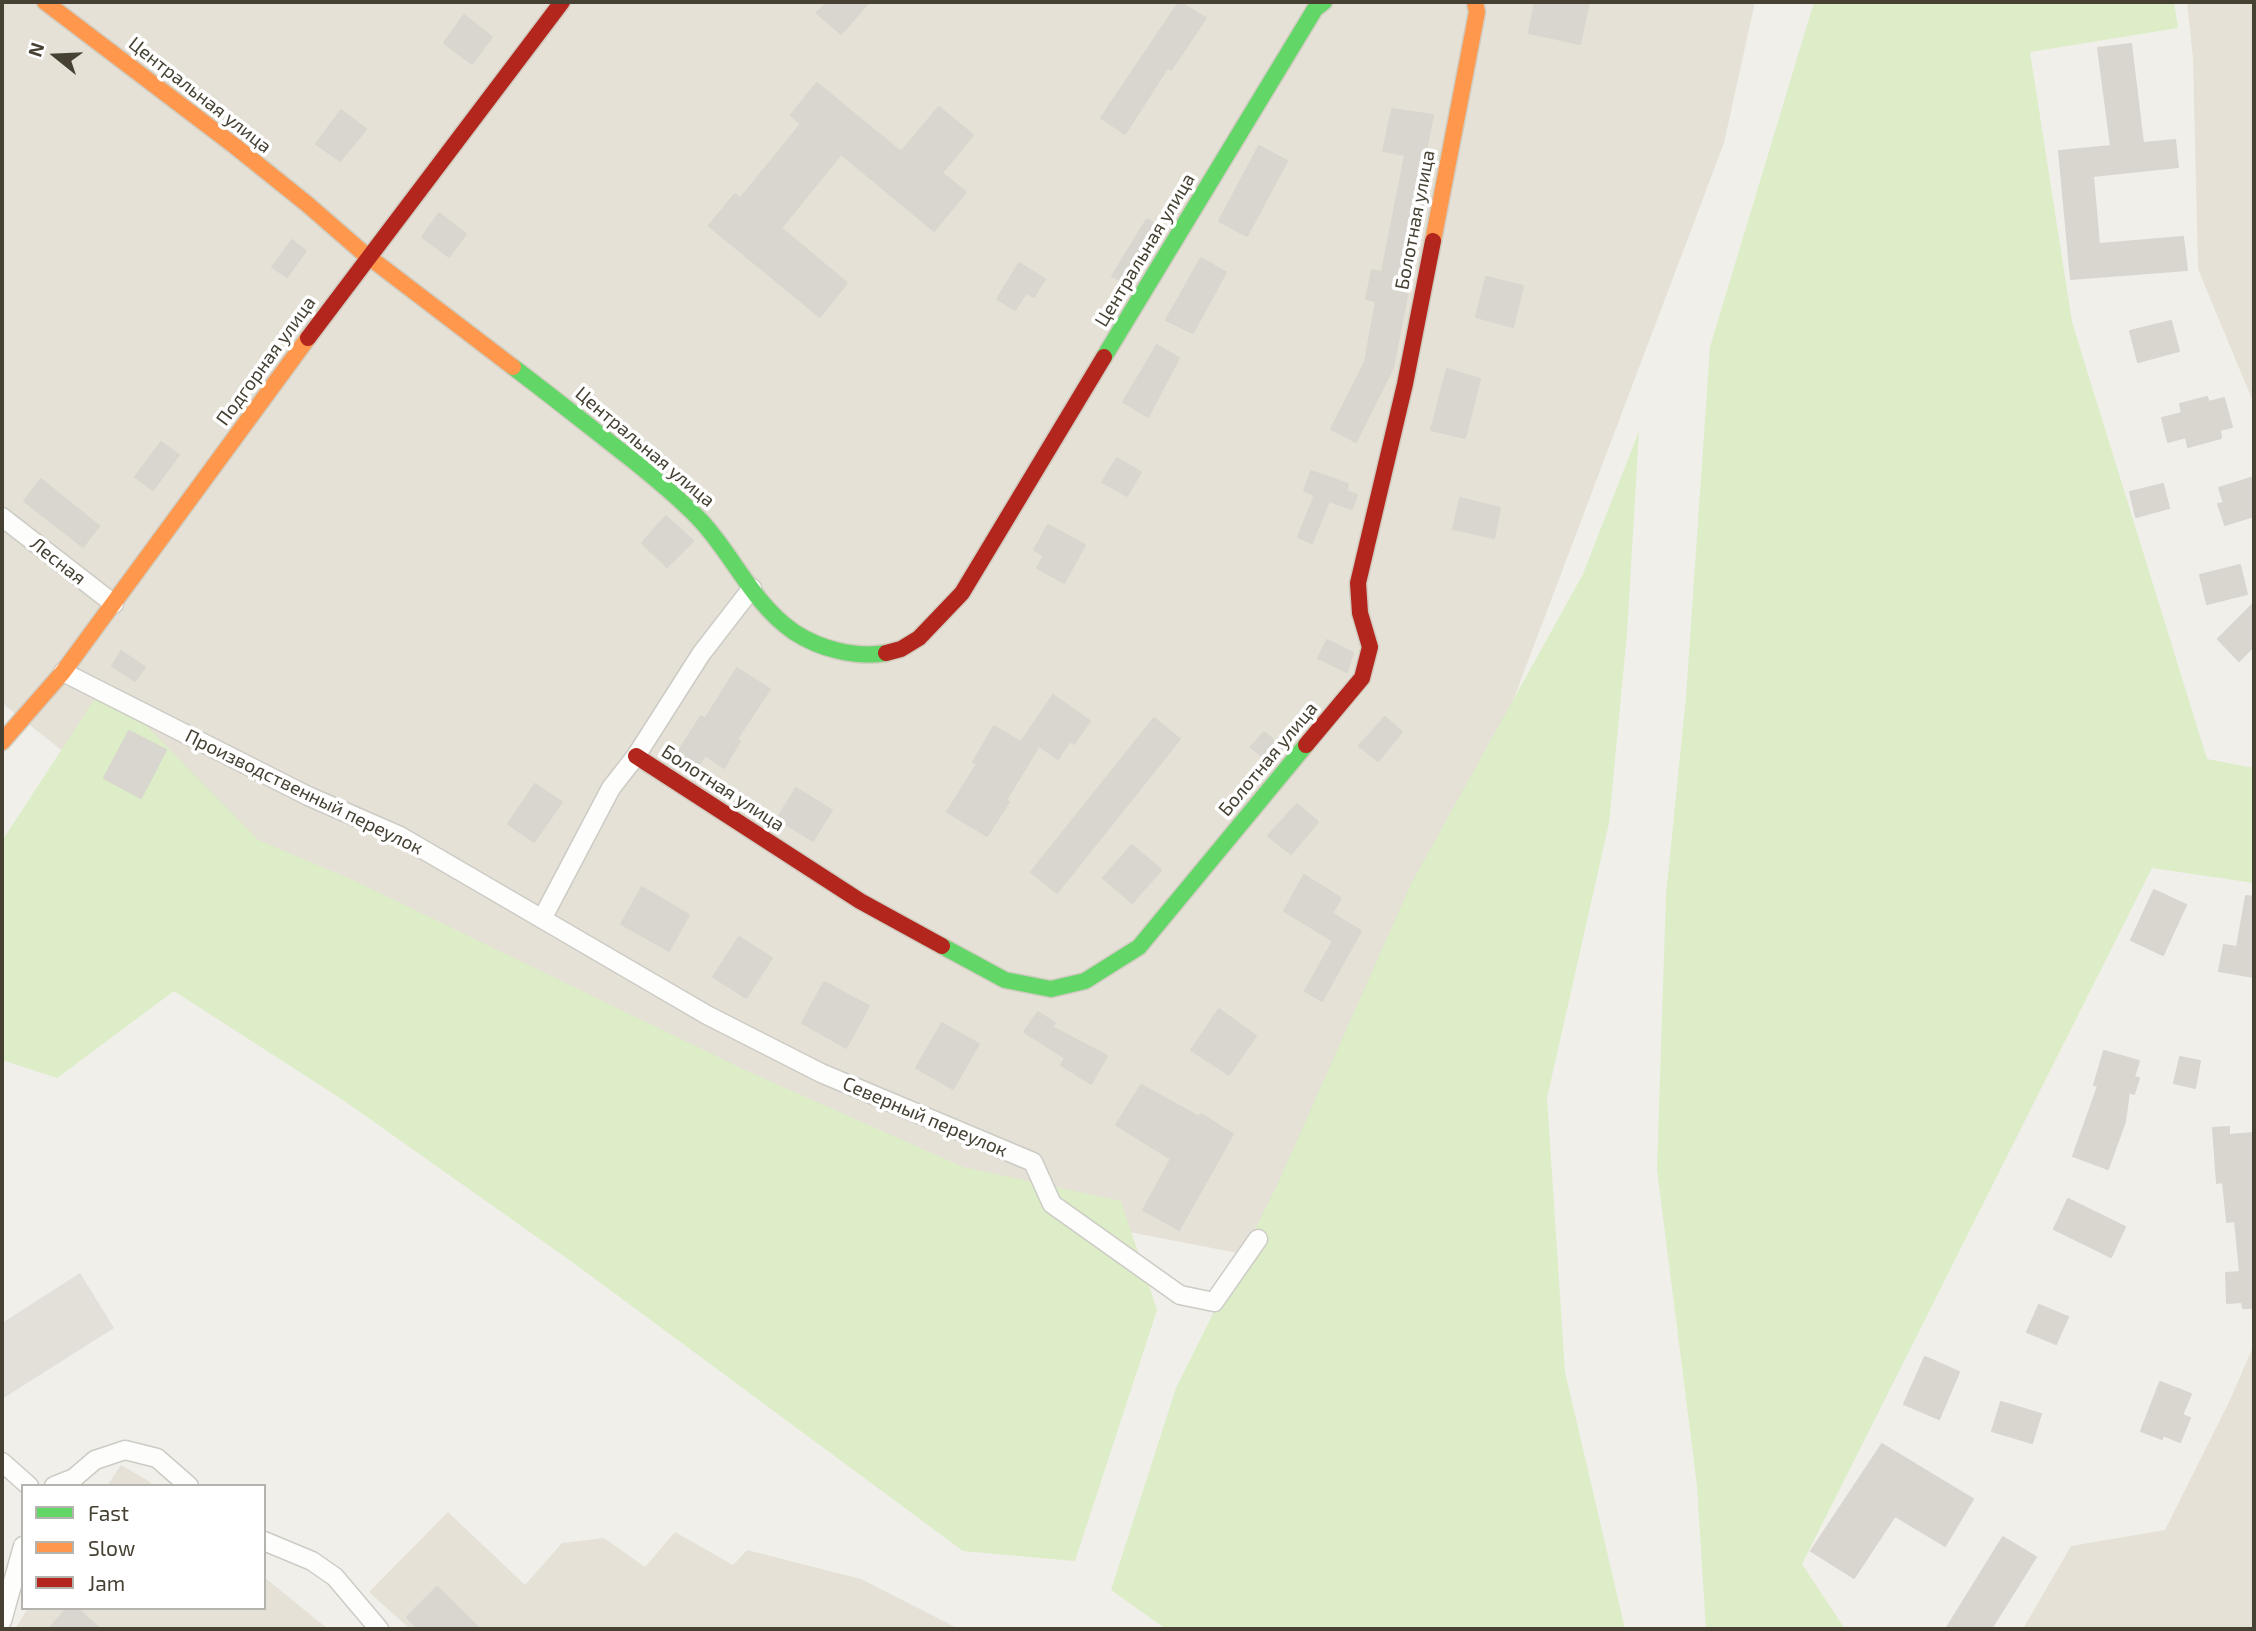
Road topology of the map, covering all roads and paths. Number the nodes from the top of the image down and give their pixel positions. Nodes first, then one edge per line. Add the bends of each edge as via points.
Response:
1 (45, 2) edge
2 (562, 2) edge
3 (1324, 2) edge
4 (1476, 7) edge
5 (368, 257) junction
6 (2, 517) edge
7 (752, 588) junction
8 (114, 604) junction
9 (63, 672) junction
10 (2, 742) edge
11 (636, 757) junction
12 (542, 919) junction
13 (1258, 1239) dead end
14 (2, 1462) edge
15 (27, 1484) edge
16 (59, 1484) edge
17 (187, 1484) edge
18 (266, 1542) edge
19 (21, 1553) edge
20 (2, 1621) edge
21 (379, 1629) edge

1 - 5 street, Центральная улица via 298,197
2 - 5 street, Подгорная улица
3 - 7 street, Центральная улица via 1315,9 962,593 923,635 901,649 871,654 814,643 787,627
4 - 11 street, Болотная улица via 1405,384 1358,583 1360,613 1370,647 1363,678 1139,947 1085,981 1051,989 1005,980 860,901
5 - 7 street, Центральная улица via 568,409 688,508 713,533
5 - 8 street, Подгорная улица
6 - 8 street, Лесная
7 - 11 street via 701,654
8 - 9 street, Подгорная улица
9 - 10 street, Подгорная улица
9 - 12 street, Производственный переулок via 307,796 400,836
11 - 12 street via 611,788
12 - 13 street, Северный переулок via 821,1073 1033,1162 1052,1204 1180,1296 1214,1302
14 - 15 street
16 - 17 street via 95,1460 125,1450 157,1458
18 - 21 street via 312,1561 335,1577
19 - 20 street

